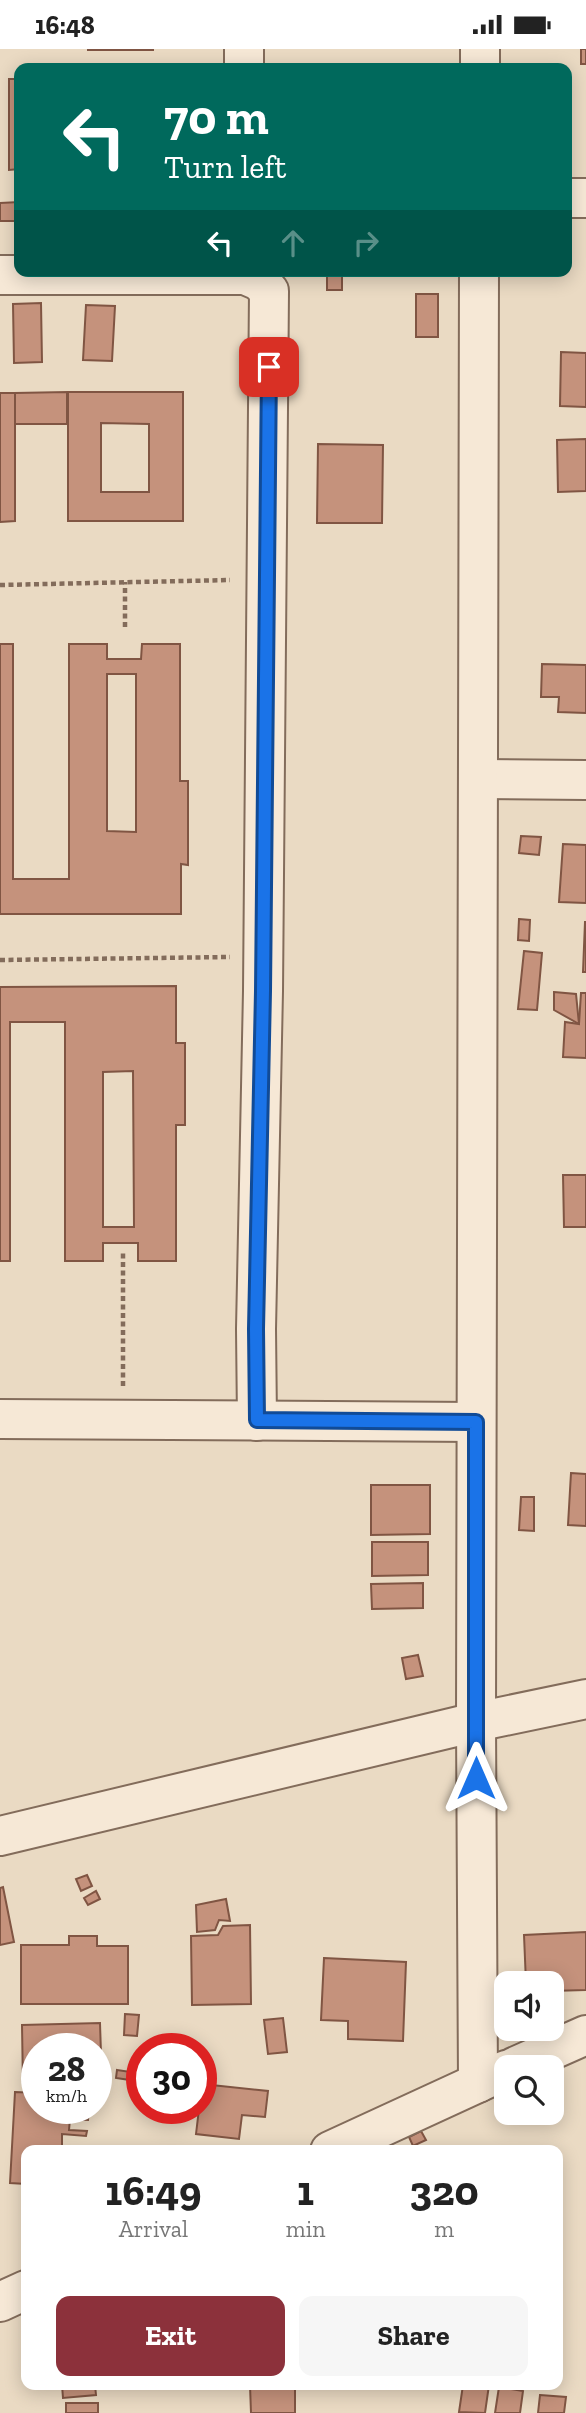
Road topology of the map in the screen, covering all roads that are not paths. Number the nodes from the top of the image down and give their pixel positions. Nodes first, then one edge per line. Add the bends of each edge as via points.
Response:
1 (252, 277) edge
2 (479, 277) edge
3 (478, 779) junction
4 (586, 780) edge
5 (0, 1419) edge
6 (257, 1420) junction
7 (476, 1422) junction
8 (586, 1699) edge
9 (476, 1722) junction
10 (0, 1836) edge
11 (586, 2035) edge
12 (541, 2055) edge
13 (492, 2077) edge
14 (343, 2145) edge
15 (21, 2292) edge
16 (0, 2302) edge

1 - 6 street via 269,291
2 - 3 street
3 - 4 street
3 - 7 street
5 - 6 street
6 - 7 street
7 - 9 street
8 - 9 street
9 - 10 street
9 - 13 street
11 - 12 street
13 - 14 street
15 - 16 street

